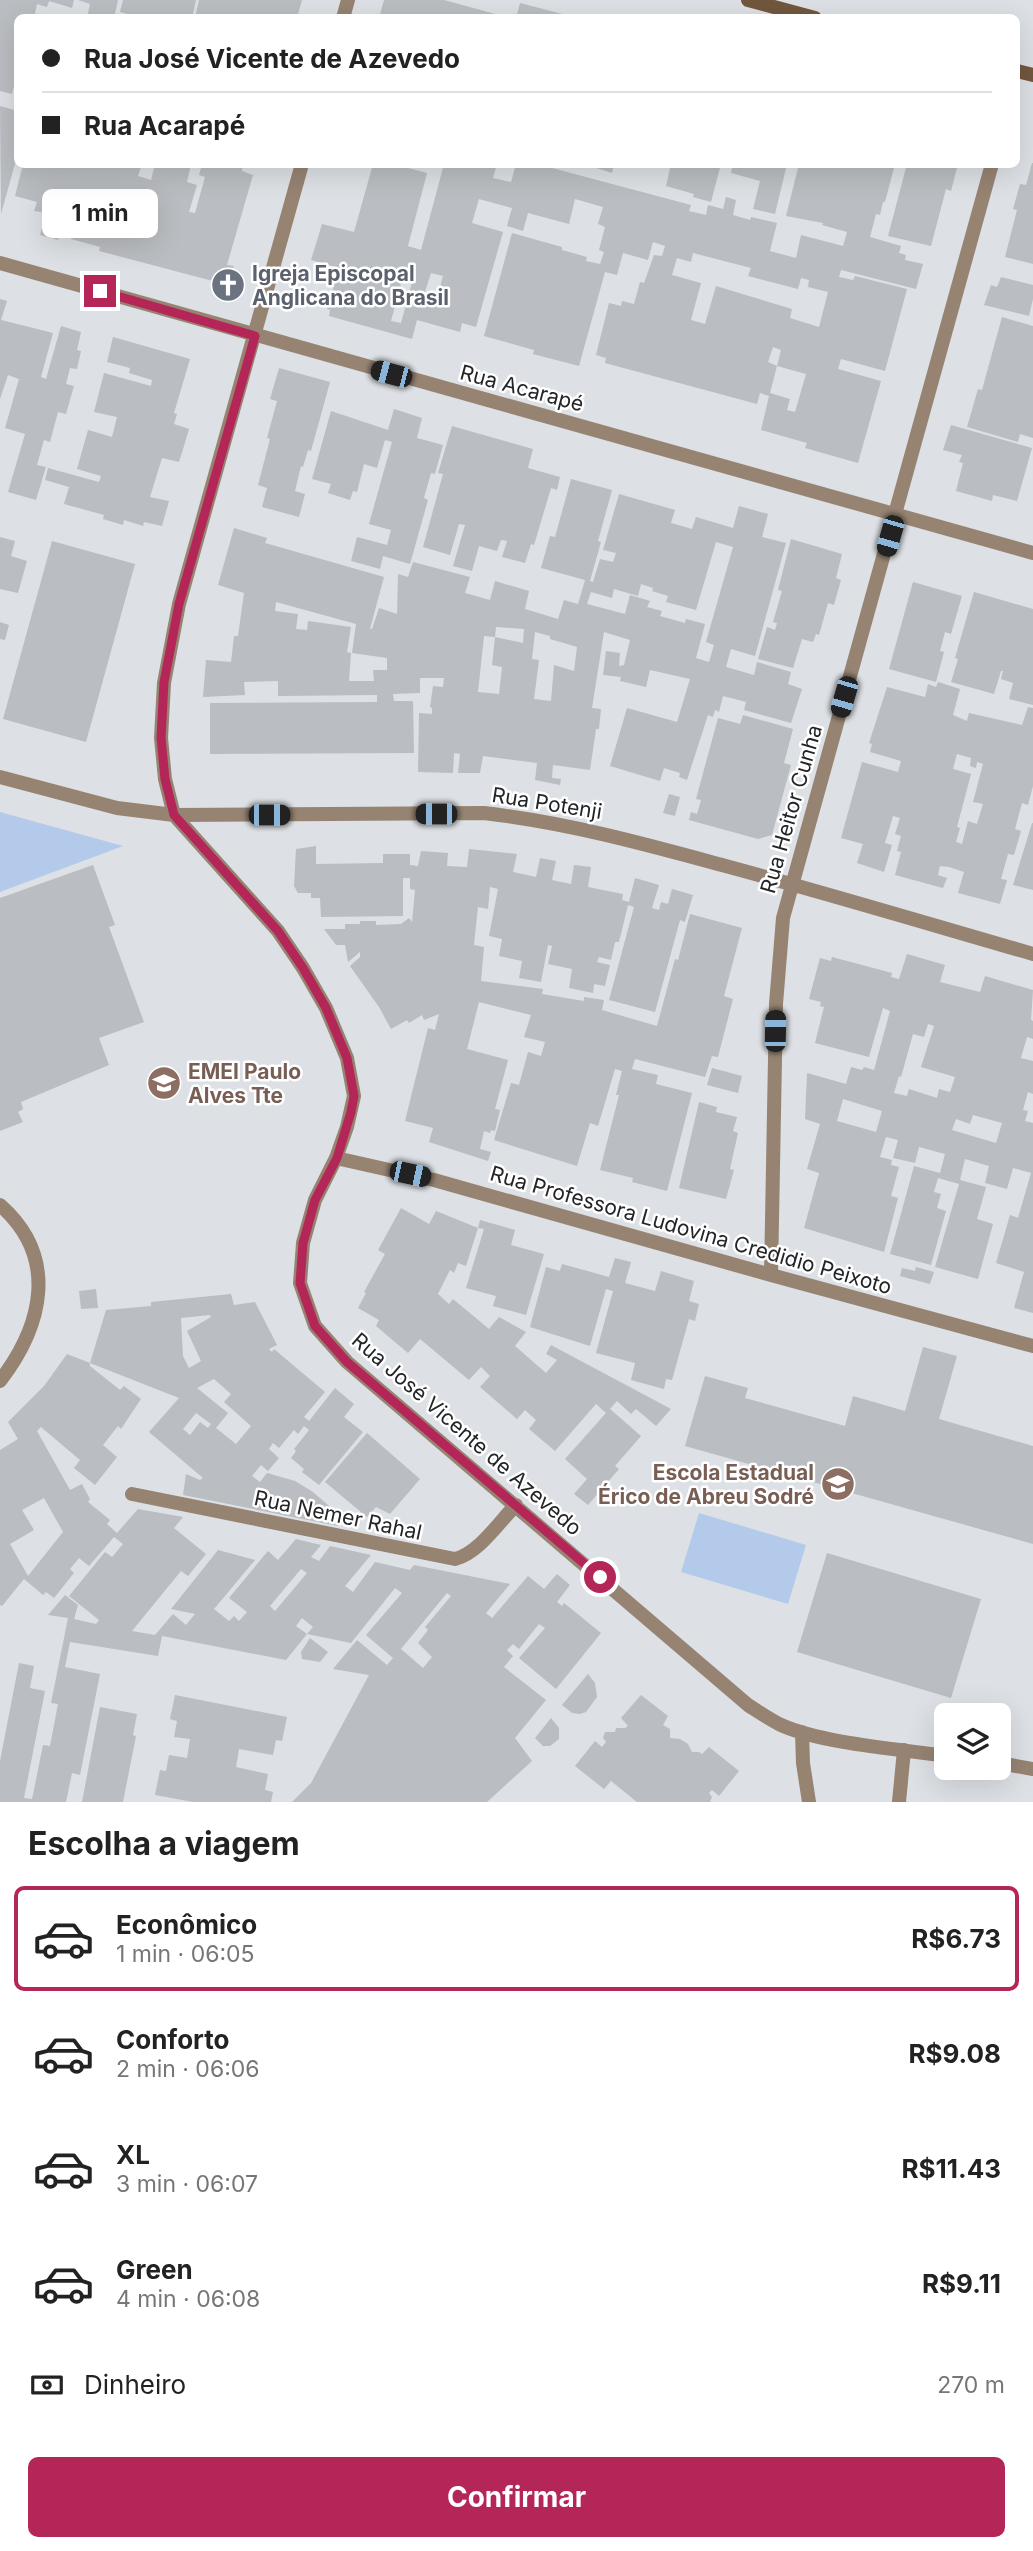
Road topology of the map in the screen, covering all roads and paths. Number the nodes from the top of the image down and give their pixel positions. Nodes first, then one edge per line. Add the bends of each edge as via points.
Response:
1 (748, 0) edge
2 (800, 14) edge
3 (301, 168) edge
4 (991, 168) edge
5 (0, 263) edge
6 (255, 336) junction
7 (896, 514) junction
8 (1033, 553) edge
9 (0, 777) edge
10 (174, 815) junction
11 (790, 884) junction
12 (1033, 954) edge
13 (337, 1158) junction
14 (0, 1205) edge
15 (771, 1275) junction
16 (1033, 1346) edge
17 (0, 1381) edge
18 (132, 1494) dead end
19 (516, 1504) junction
20 (802, 1732) junction
21 (904, 1750) junction
22 (934, 1754) edge
23 (1011, 1765) edge
24 (1033, 1769) edge
25 (809, 1802) edge
26 (899, 1802) edge

1 - 2 street
3 - 6 street, Rua José Vicente de Azevedo
4 - 7 street, Rua Heitor Cunha
5 - 6 street, Rua Acarapé
6 - 7 street, Rua Acarapé
6 - 10 street, Rua José Vicente de Azevedo via 179,604 164,682 161,738
7 - 8 street, Rua Acarapé
7 - 11 street, Rua Heitor Cunha
9 - 10 street, Rua Potenji via 117,808
10 - 11 street, Rua Potenji via 497,815 593,830
10 - 13 street, Rua José Vicente de Azevedo via 278,931 326,1008 347,1058 354,1096
11 - 12 street, Rua Potenji
11 - 15 street, Rua Heitor Cunha via 776,1003
13 - 15 street, Rua Professora Ludovina Credidio Peixoto via 434,1180
13 - 19 street, Rua José Vicente de Azevedo via 315,1200 303,1243 300,1283 315,1326 347,1362
14 - 17 street via 26,1234 39,1268 29,1335
15 - 16 street, Rua Professora Ludovina Credidio Peixoto
18 - 19 street, Rua Nemer Rahal via 455,1559 480,1542
19 - 20 street, Rua José Vicente de Azevedo via 748,1705
20 - 21 street, Rua José Vicente de Azevedo
20 - 25 street
21 - 22 street, Rua José Vicente de Azevedo
21 - 26 street
23 - 24 street

